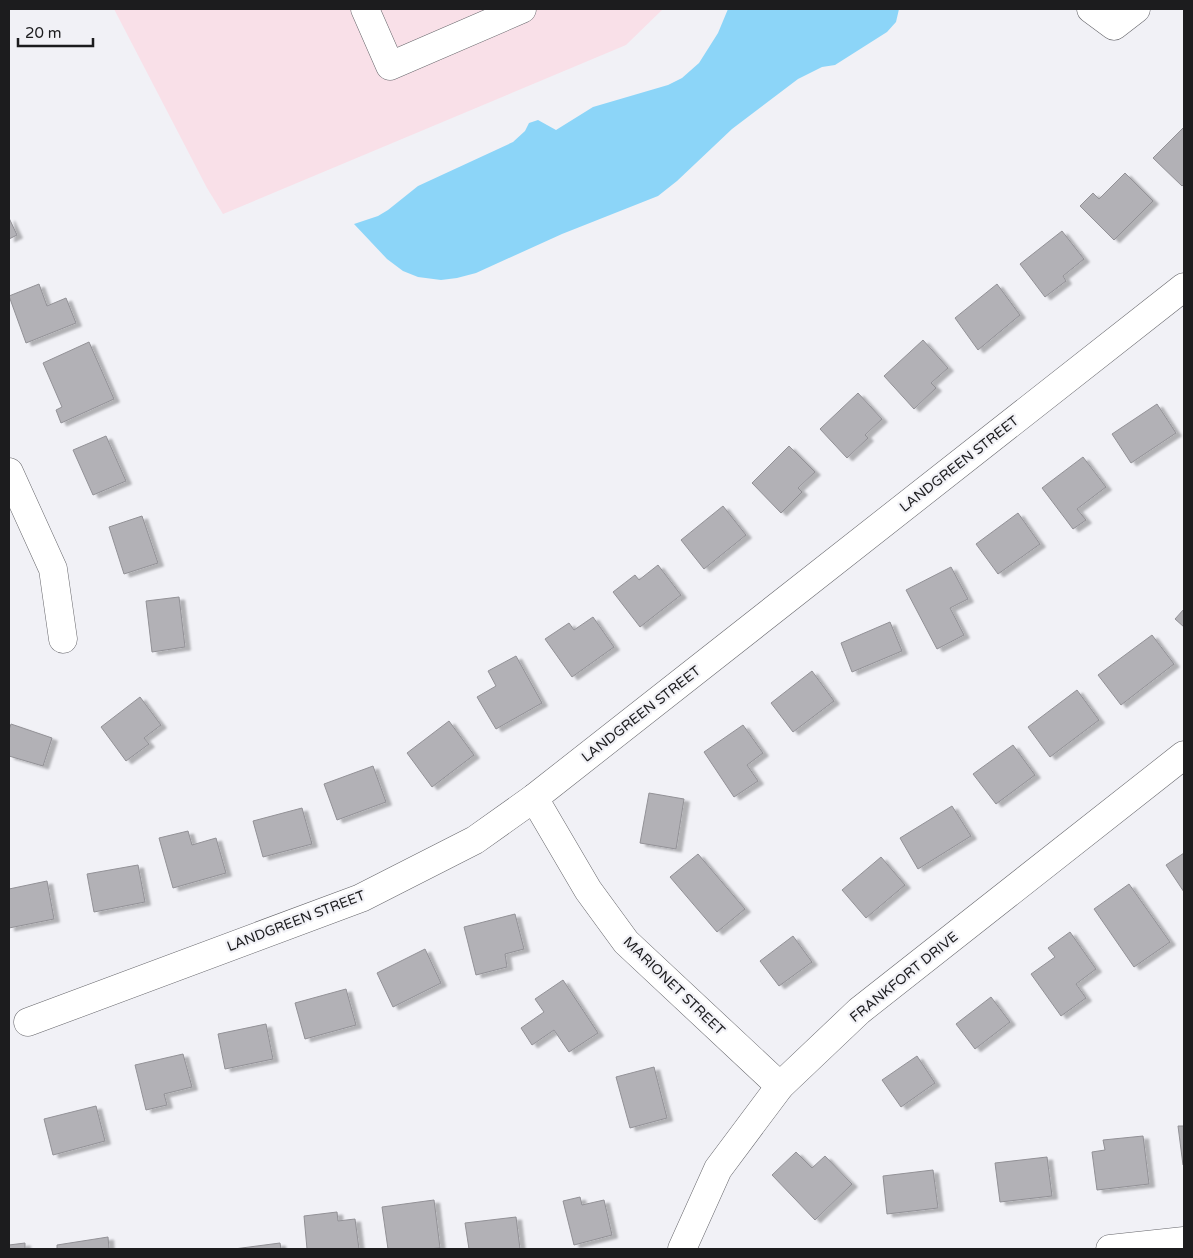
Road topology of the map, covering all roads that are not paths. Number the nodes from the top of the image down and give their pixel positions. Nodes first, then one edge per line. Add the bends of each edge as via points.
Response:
1 (366, 9) edge
2 (522, 9) edge
3 (1091, 9) edge
4 (1136, 9) edge
5 (1184, 287) edge
6 (9, 472) edge
7 (63, 639) dead end
8 (1184, 755) edge
9 (534, 798) junction
10 (28, 1022) dead end
11 (780, 1086) junction
12 (1184, 1240) edge
13 (682, 1249) edge
14 (1110, 1249) edge

1 - 2 street via 390,66
3 - 4 street via 1114,26
5 - 9 street, LANDGREEN STREET
6 - 7 street via 53,569
8 - 11 street, FRANKFORT DRIVE via 859,1011
9 - 10 street, LANDGREEN STREET via 475,840 361,898
9 - 11 street, MARIONET STREET via 588,890 626,942
11 - 13 street, FRANKFORT DRIVE via 718,1169
12 - 14 street

